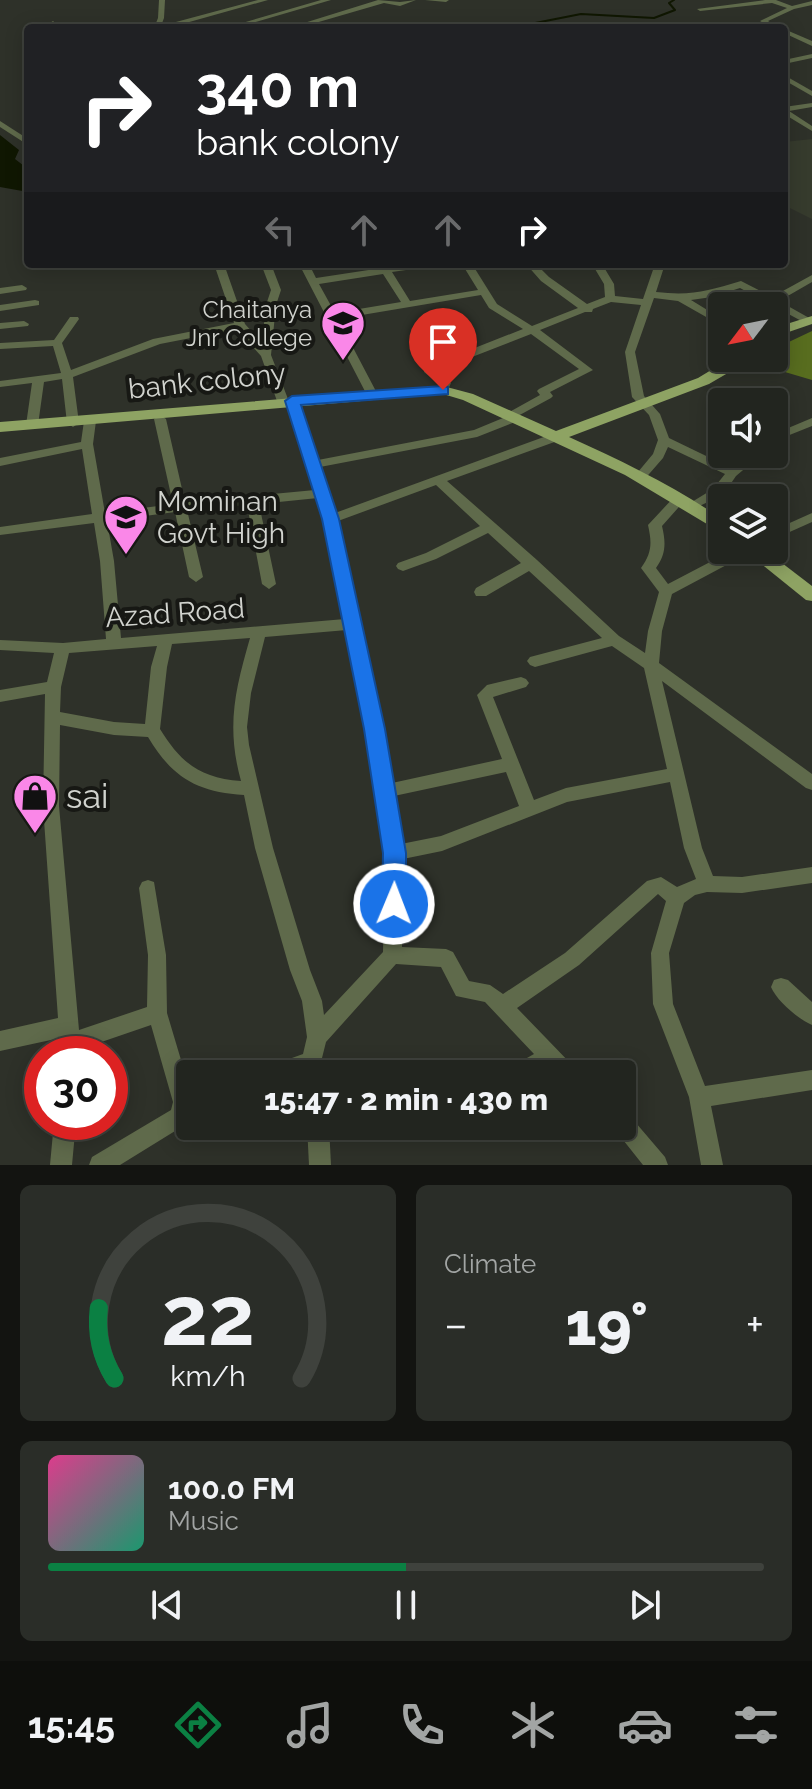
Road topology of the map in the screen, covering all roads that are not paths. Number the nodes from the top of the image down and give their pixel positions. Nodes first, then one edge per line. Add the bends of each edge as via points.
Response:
1 (171, 0) edge
2 (230, 0) edge
3 (265, 0) edge
4 (328, 0) edge
5 (382, 0) edge
6 (413, 0) edge
7 (428, 0) edge
8 (446, 0) edge
9 (162, 1) edge
10 (812, 3) edge
11 (792, 8) junction
12 (700, 9) dead end
13 (161, 18) junction
14 (159, 24) edge
15 (173, 24) edge
16 (242, 24) edge
17 (304, 24) edge
18 (769, 24) edge
19 (788, 33) edge
20 (810, 41) edge
21 (812, 56) edge
22 (802, 57) junction
23 (788, 61) edge
24 (812, 63) edge
25 (788, 79) edge
26 (812, 94) edge
27 (812, 105) edge
28 (788, 109) edge
29 (788, 113) edge
30 (0, 121) edge
31 (812, 129) edge
32 (24, 130) edge
33 (24, 140) edge
34 (220, 268) edge
35 (268, 268) edge
36 (306, 268) edge
37 (400, 268) edge
38 (469, 268) edge
39 (535, 268) edge
40 (599, 268) edge
41 (659, 269) edge
42 (386, 270) junction
43 (812, 278) edge
44 (312, 282) junction
45 (22, 288) dead end
46 (0, 291) edge
47 (484, 292) junction
48 (717, 292) edge
49 (756, 292) edge
50 (788, 292) edge
51 (708, 295) edge
52 (648, 298) junction
53 (681, 298) junction
54 (610, 299) junction
55 (35, 303) dead end
56 (407, 304) junction
57 (0, 308) edge
58 (788, 309) edge
59 (588, 310) junction
60 (708, 314) edge
61 (330, 317) junction
62 (74, 319) dead end
63 (810, 320) edge
64 (24, 324) dead end
65 (240, 325) junction
66 (0, 326) edge
67 (788, 328) edge
68 (534, 331) junction
69 (57, 343) junction
70 (0, 346) edge
71 (266, 355) junction
72 (720, 372) edge
73 (68, 375) junction
74 (38, 381) junction
75 (0, 384) edge
76 (443, 390) junction
77 (373, 397) junction
78 (289, 403) junction
79 (641, 403) junction
80 (510, 418) junction
81 (160, 419) junction
82 (812, 422) edge
83 (84, 423) junction
84 (32, 425) junction
85 (0, 427) edge
86 (788, 431) edge
87 (0, 433) edge
88 (556, 437) junction
89 (664, 440) junction
90 (87, 444) junction
91 (0, 462) edge
92 (312, 465) junction
93 (738, 468) edge
94 (732, 473) junction
95 (639, 478) junction
96 (438, 480) junction
97 (321, 494) junction
98 (252, 500) junction
99 (686, 502) junction
100 (179, 507) junction
101 (708, 517) edge
102 (812, 517) edge
103 (331, 519) junction
104 (99, 520) junction
105 (488, 527) junction
106 (788, 528) edge
107 (0, 531) edge
108 (532, 563) junction
109 (717, 564) edge
110 (771, 564) edge
111 (403, 566) dead end
112 (196, 577) dead end
113 (269, 584) dead end
114 (666, 591) junction
115 (481, 592) dead end
116 (812, 595) edge
117 (353, 624) junction
118 (258, 634) junction
119 (166, 638) junction
120 (614, 640) junction
121 (114, 642) junction
122 (0, 645) edge
123 (63, 648) junction
124 (535, 661) dead end
125 (651, 665) junction
126 (521, 683) dead end
127 (53, 687) junction
128 (0, 696) edge
129 (52, 717) junction
130 (152, 730) junction
131 (511, 764) junction
132 (676, 774) junction
133 (812, 783) edge
134 (251, 788) junction
135 (386, 791) junction
136 (529, 809) junction
137 (394, 853) junction
138 (812, 875) edge
139 (707, 884) junction
140 (148, 888) dead end
141 (676, 898) junction
142 (392, 955) junction
143 (781, 987) dead end
144 (502, 1006) junction
145 (157, 1013) junction
146 (812, 1015) edge
147 (70, 1036) edge
148 (86, 1036) edge
149 (317, 1037) junction
150 (0, 1041) edge
151 (24, 1041) edge
152 (548, 1058) junction
153 (313, 1060) edge
154 (544, 1060) edge
155 (550, 1060) edge
156 (176, 1071) edge
157 (812, 1080) edge
158 (699, 1097) junction
159 (176, 1119) edge
160 (63, 1140) edge
161 (319, 1140) edge
162 (636, 1140) edge
163 (61, 1165) edge
164 (100, 1165) edge
165 (320, 1165) edge
166 (657, 1165) edge
167 (712, 1165) edge

1 - 9 street
2 - 13 street
3 - 15 street
4 - 16 street
5 - 6 street
5 - 17 street
7 - 8 street
9 - 13 street
10 - 11 street
11 - 12 street via 773,1
11 - 18 street via 763,21
13 - 14 street
19 - 20 street
21 - 22 street
22 - 23 street
22 - 24 street
25 - 26 street
27 - 28 street
29 - 31 street
30 - 32 street
30 - 33 street
34 - 65 street
35 - 71 street via 276,290
36 - 44 street
37 - 42 street
38 - 47 street
39 - 59 street
40 - 54 street
41 - 52 street
42 - 44 street
42 - 56 street
43 - 50 street
44 - 61 street
45 - 46 street
47 - 56 street
47 - 68 street via 493,306
48 - 49 street via 741,284
51 - 53 street
52 - 53 street
52 - 54 street
52 - 79 street via 630,352
53 - 60 street
54 - 59 street
55 - 57 street
56 - 61 street
58 - 63 street
59 - 68 street
61 - 77 street
62 - 69 street
63 - 67 main road
64 - 66 street
65 - 71 street
65 - 73 street via 147,344
68 - 76 street via 428,370 445,383
68 - 80 street via 587,370 543,391 547,396
69 - 70 street
69 - 73 street
71 - 78 street
72 - 79 main road via 675,394
73 - 74 street
73 - 83 street via 74,406
74 - 75 street
74 - 84 street
76 - 77 main road, bank colony
76 - 78 main road via 432,399
76 - 80 main road, bank colony
77 - 78 main road, bank colony
78 - 81 main road
78 - 83 main road, bank colony
78 - 92 street
79 - 88 main road
79 - 89 street via 654,414
80 - 88 main road, bank colony
80 - 92 street via 465,436
81 - 83 main road
81 - 100 street
82 - 86 street
83 - 84 main road, bank colony
83 - 87 main road
83 - 90 street
84 - 85 main road, bank colony
88 - 95 main road, bank colony
88 - 96 street
89 - 94 street
89 - 95 street via 659,455
90 - 91 street
90 - 104 street
92 - 97 street
93 - 94 street
94 - 99 street via 718,492
95 - 99 main road, bank colony
96 - 103 street
96 - 105 street
97 - 98 street
97 - 103 street
98 - 100 street
98 - 113 street
99 - 101 main road, bank colony
99 - 114 street via 655,525 657,559 648,568
100 - 104 street
100 - 112 street
102 - 106 street
103 - 117 street
104 - 107 street
104 - 121 street
105 - 108 street
105 - 111 street
108 - 115 street
108 - 120 street
109 - 114 street
110 - 116 main road
114 - 125 street
117 - 118 street, Azad Road
117 - 135 street
118 - 119 street, Azad Road
118 - 134 street via 240,699 238,742
119 - 121 street, Azad Road
119 - 130 street
120 - 124 street
120 - 125 street
121 - 123 street, Azad Road
122 - 123 street, Azad Road
123 - 127 street
125 - 132 street
125 - 133 street
126 - 131 street via 485,695
127 - 128 street
127 - 129 street
129 - 130 street via 102,729
129 - 147 street via 51,806
130 - 134 street via 180,770 224,788
131 - 135 street
131 - 136 street
132 - 136 street via 566,795
132 - 139 street
134 - 149 street via 264,848 312,1001
135 - 137 street
136 - 137 street via 442,843
137 - 142 street
138 - 139 street
139 - 141 street
140 - 145 street via 157,955
141 - 144 street via 661,885 653,887 572,959
141 - 158 street via 660,953 663,1004
142 - 144 street via 446,958 463,989 490,994
142 - 149 street
143 - 146 street
144 - 152 street
145 - 148 street
145 - 156 street
149 - 153 street
150 - 151 street
152 - 154 street
152 - 155 street
157 - 158 street
158 - 167 street
159 - 164 street
160 - 163 street
161 - 165 street
162 - 166 street

